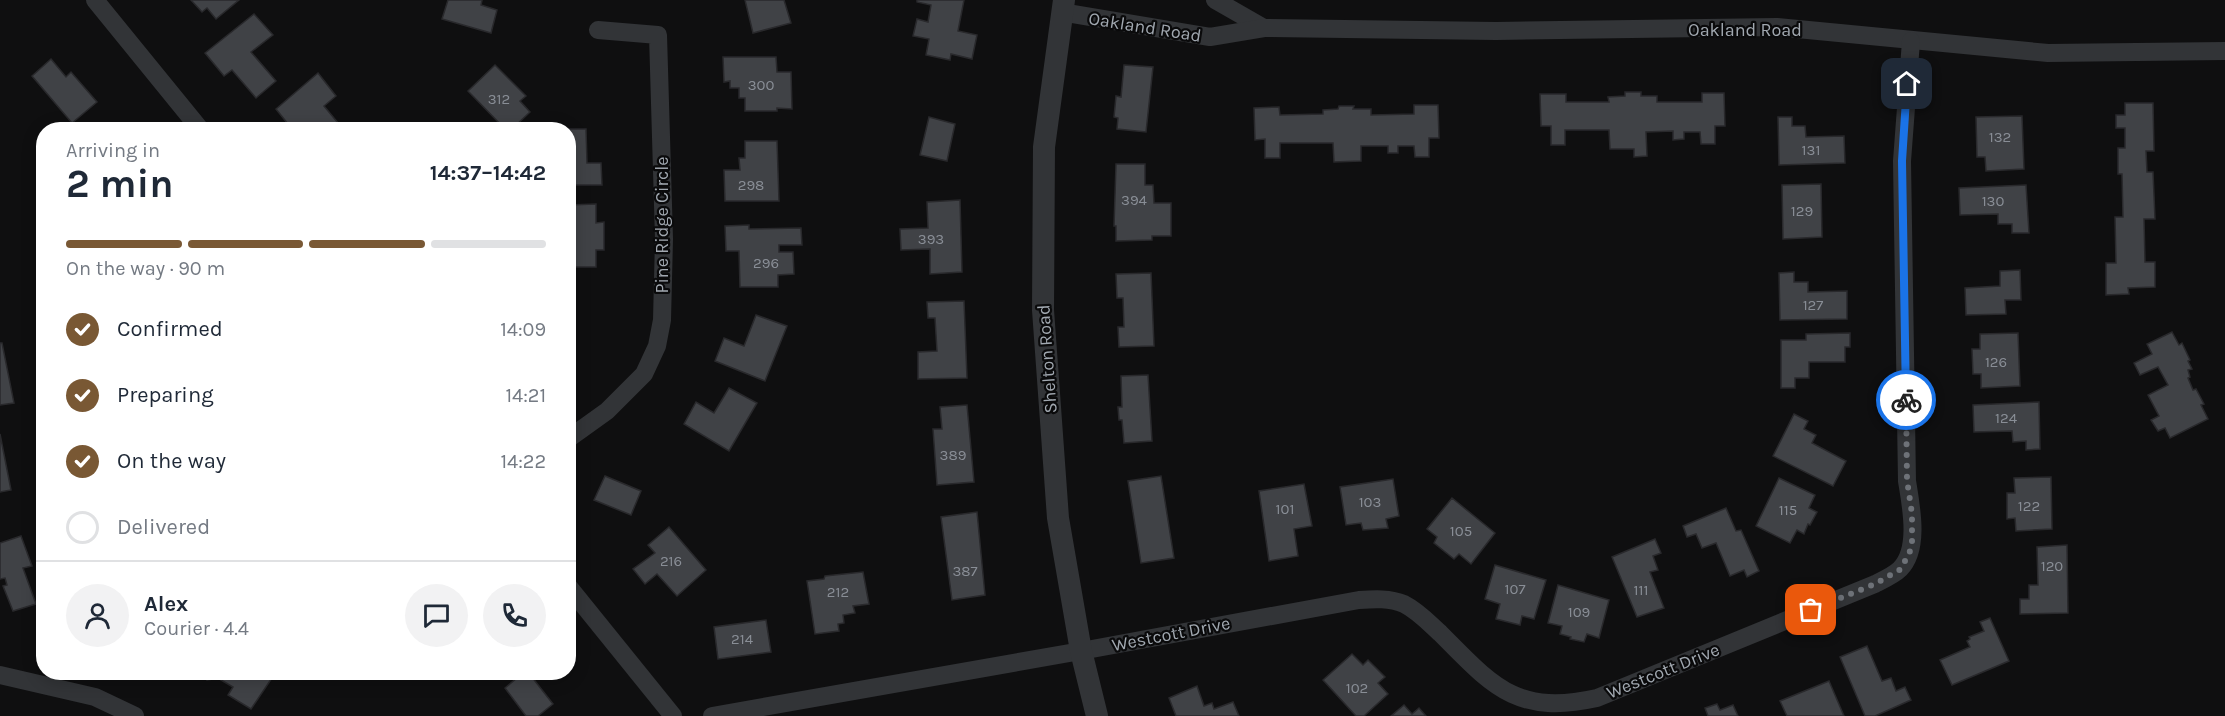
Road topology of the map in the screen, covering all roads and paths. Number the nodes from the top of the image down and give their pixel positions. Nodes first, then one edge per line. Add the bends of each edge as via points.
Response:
1 (95, 0) edge
2 (1215, 0) edge
3 (1063, 6) edge
4 (1264, 28) junction
5 (597, 30) dead end
6 (1911, 41) junction
7 (2225, 51) edge
8 (194, 122) edge
9 (576, 433) edge
10 (576, 596) edge
11 (1081, 651) junction
12 (0, 675) edge
13 (135, 716) edge
14 (673, 716) edge
15 (712, 716) edge
16 (1097, 716) edge

1 - 8 street
2 - 4 street, Oakland Road
3 - 4 street, Oakland Road via 1210,37
3 - 11 street, Shelton Road via 1044,147 1043,310 1058,518
4 - 6 street, Oakland Road via 1497,31 1777,27
5 - 9 street, Pine Ridge Circle via 658,35 664,239 662,320 657,346 644,374 607,411
6 - 7 street, Oakland Road via 2048,53
6 - 11 street, Westcott Drive via 1902,161 1907,480 1912,547 1901,569 1875,584 1597,698 1552,708 1509,698 1486,682 1422,616 1404,604 1383,599 1359,600
10 - 14 street
11 - 15 street, Westcott Drive
11 - 16 street, Shelton Road
12 - 13 street via 94,697

